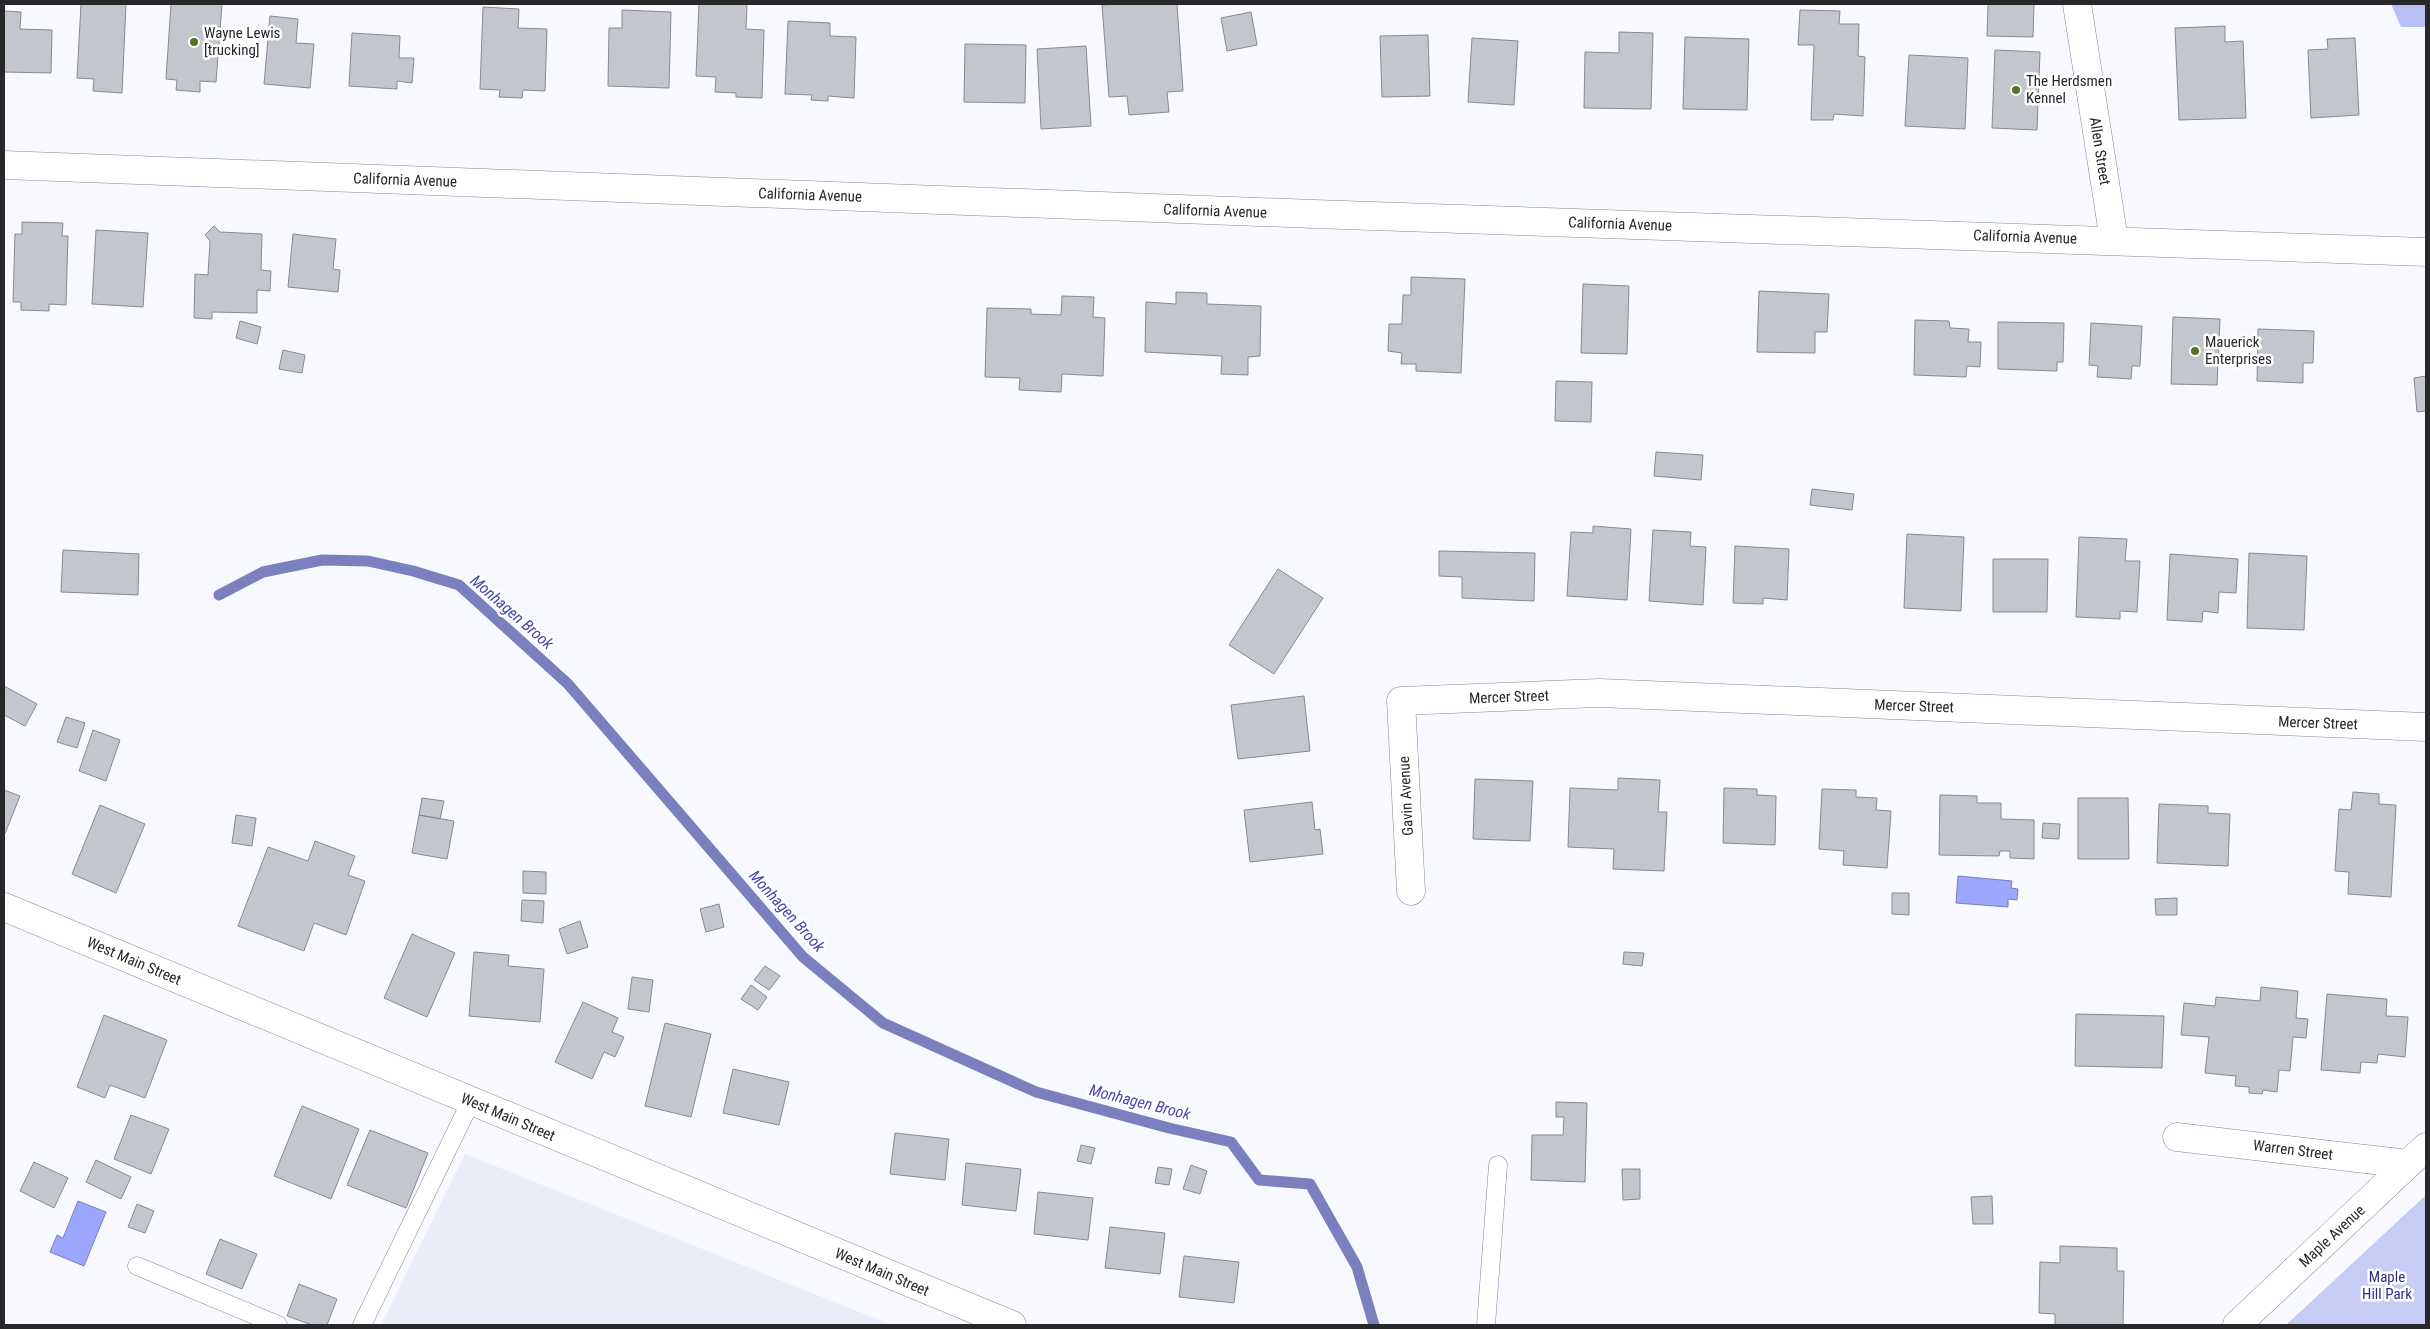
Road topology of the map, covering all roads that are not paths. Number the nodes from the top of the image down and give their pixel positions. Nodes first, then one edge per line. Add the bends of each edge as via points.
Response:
1 (2077, 4) edge
2 (4, 165) edge
3 (2114, 240) junction
4 (2426, 252) edge
5 (1401, 701) joint
6 (2426, 727) edge
7 (1411, 891) dead end
8 (4, 907) edge
9 (471, 1101) junction
10 (2177, 1136) dead end
11 (2417, 1156) edge
12 (1498, 1165) dead end
13 (137, 1266) dead end
14 (974, 1318) edge
15 (278, 1325) edge
16 (362, 1325) edge
17 (1012, 1325) edge
18 (1486, 1325) edge
19 (2238, 1325) edge

1 - 3 street, Allen Street
2 - 3 street, California Avenue
3 - 4 street, California Avenue
5 - 6 street, Mercer Street via 1599,693
5 - 7 street, Gavin Avenue
8 - 9 street, West Main Street
9 - 14 street, West Main Street
9 - 16 lane
10 - 11 street, Warren Street
11 - 19 street, Maple Avenue
12 - 18 lane
13 - 15 lane
14 - 17 street, West Main Street

